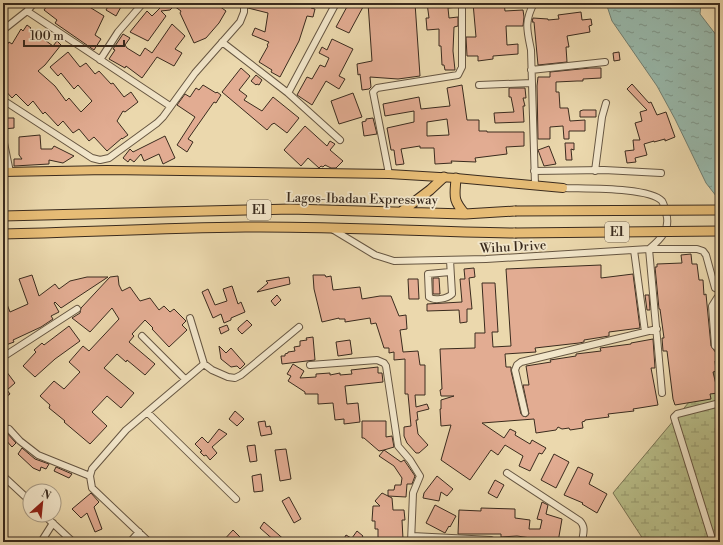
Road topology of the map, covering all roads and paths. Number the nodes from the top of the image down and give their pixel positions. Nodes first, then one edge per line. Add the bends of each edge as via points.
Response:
1 (34, 3) edge
2 (143, 3) edge
3 (244, 3) edge
4 (336, 3) edge
5 (462, 3) edge
6 (534, 3) edge
7 (28, 11) junction
8 (3, 30) edge
9 (222, 42) junction
10 (100, 60) junction
11 (605, 62) dead end
12 (531, 70) junction
13 (532, 83) junction
14 (479, 86) dead end
15 (288, 92) junction
16 (3, 100) edge
17 (606, 103) dead end
18 (170, 106) junction
19 (3, 138) edge
20 (340, 140) dead end
21 (534, 171) junction
22 (595, 171) junction
23 (7, 172) edge
24 (661, 173) dead end
25 (389, 174) junction
26 (444, 177) junction
27 (456, 178) junction
28 (535, 185) junction
29 (563, 188) joint
30 (720, 210) edge
31 (400, 212) junction
32 (465, 214) junction
33 (3, 216) edge
34 (332, 229) junction
35 (720, 232) edge
36 (3, 234) edge
37 (650, 249) junction
38 (634, 250) junction
39 (450, 260) junction
40 (450, 272) junction
41 (718, 289) edge
42 (719, 300) edge
43 (77, 309) dead end
44 (190, 318) dead end
45 (299, 327) dead end
46 (657, 329) junction
47 (645, 332) junction
48 (142, 336) dead end
49 (720, 350) edge
50 (3, 358) edge
51 (204, 364) junction
52 (310, 365) dead end
53 (185, 379) junction
54 (662, 393) dead end
55 (720, 403) edge
56 (148, 413) junction
57 (525, 413) dead end
58 (9, 429) dead end
59 (507, 473) dead end
60 (3, 476) edge
61 (90, 476) junction
62 (22, 494) edge
63 (236, 499) dead end
64 (53, 523) joint
65 (139, 532) junction
66 (412, 539) edge
67 (41, 542) edge
68 (73, 542) edge
69 (130, 542) edge
70 (149, 542) edge
71 (495, 542) edge
72 (582, 542) edge
73 (713, 542) edge

1 - 7 street
2 - 10 street via 118,32
3 - 9 street via 240,22
4 - 15 street
5 - 25 street via 462,67 458,75 377,88 373,92
6 - 12 street via 526,28 531,50
7 - 8 street
7 - 10 street
9 - 15 street
9 - 18 street
10 - 18 street
11 - 12 street
12 - 13 street
13 - 14 street
13 - 21 street
15 - 20 street
16 - 18 street via 92,158 100,160 109,158 157,123
17 - 22 street
19 - 23 street
21 - 22 street
21 - 28 street
22 - 24 street
23 - 25 main road via 107,170
25 - 26 main road
26 - 27 main road
26 - 31 highway
27 - 28 main road
27 - 32 highway via 454,195
28 - 29 main road
29 - 37 street via 638,191 653,195 663,202 667,229
30 - 32 highway, Lagos-Ibadan Expressway / E1, bridge via 515,211
31 - 32 highway, Lagos-Ibadan Expressway / E1
31 - 33 highway, Lagos-Ibadan Expressway / E1 via 290,209
34 - 35 highway, E1, bridge via 451,233
34 - 36 highway, E1 via 246,227
34 - 39 street, Wihu Drive via 375,255 394,260
37 - 38 street, Wihu Drive
37 - 41 street, Wihu Drive via 703,251
37 - 46 street
38 - 39 street, Wihu Drive
38 - 47 street
39 - 40 street
40 - 40 street via 428,274 431,299 452,294
41 - 42 street
42 - 49 street via 712,306 715,346
43 - 50 street
44 - 51 street
45 - 51 street via 235,378 220,374
46 - 47 street
46 - 54 street
47 - 57 street via 521,362 515,370
48 - 53 street
51 - 53 street
52 - 66 street via 377,360 386,366 398,446 420,476 413,493
53 - 56 street
55 - 73 street via 674,417
56 - 61 street via 126,430 92,469
56 - 63 street
58 - 61 street via 38,455
59 - 72 street via 580,521 584,529
60 - 62 street
61 - 65 street via 92,488
64 - 67 street
64 - 68 street
65 - 69 street
65 - 70 street
66 - 71 street

